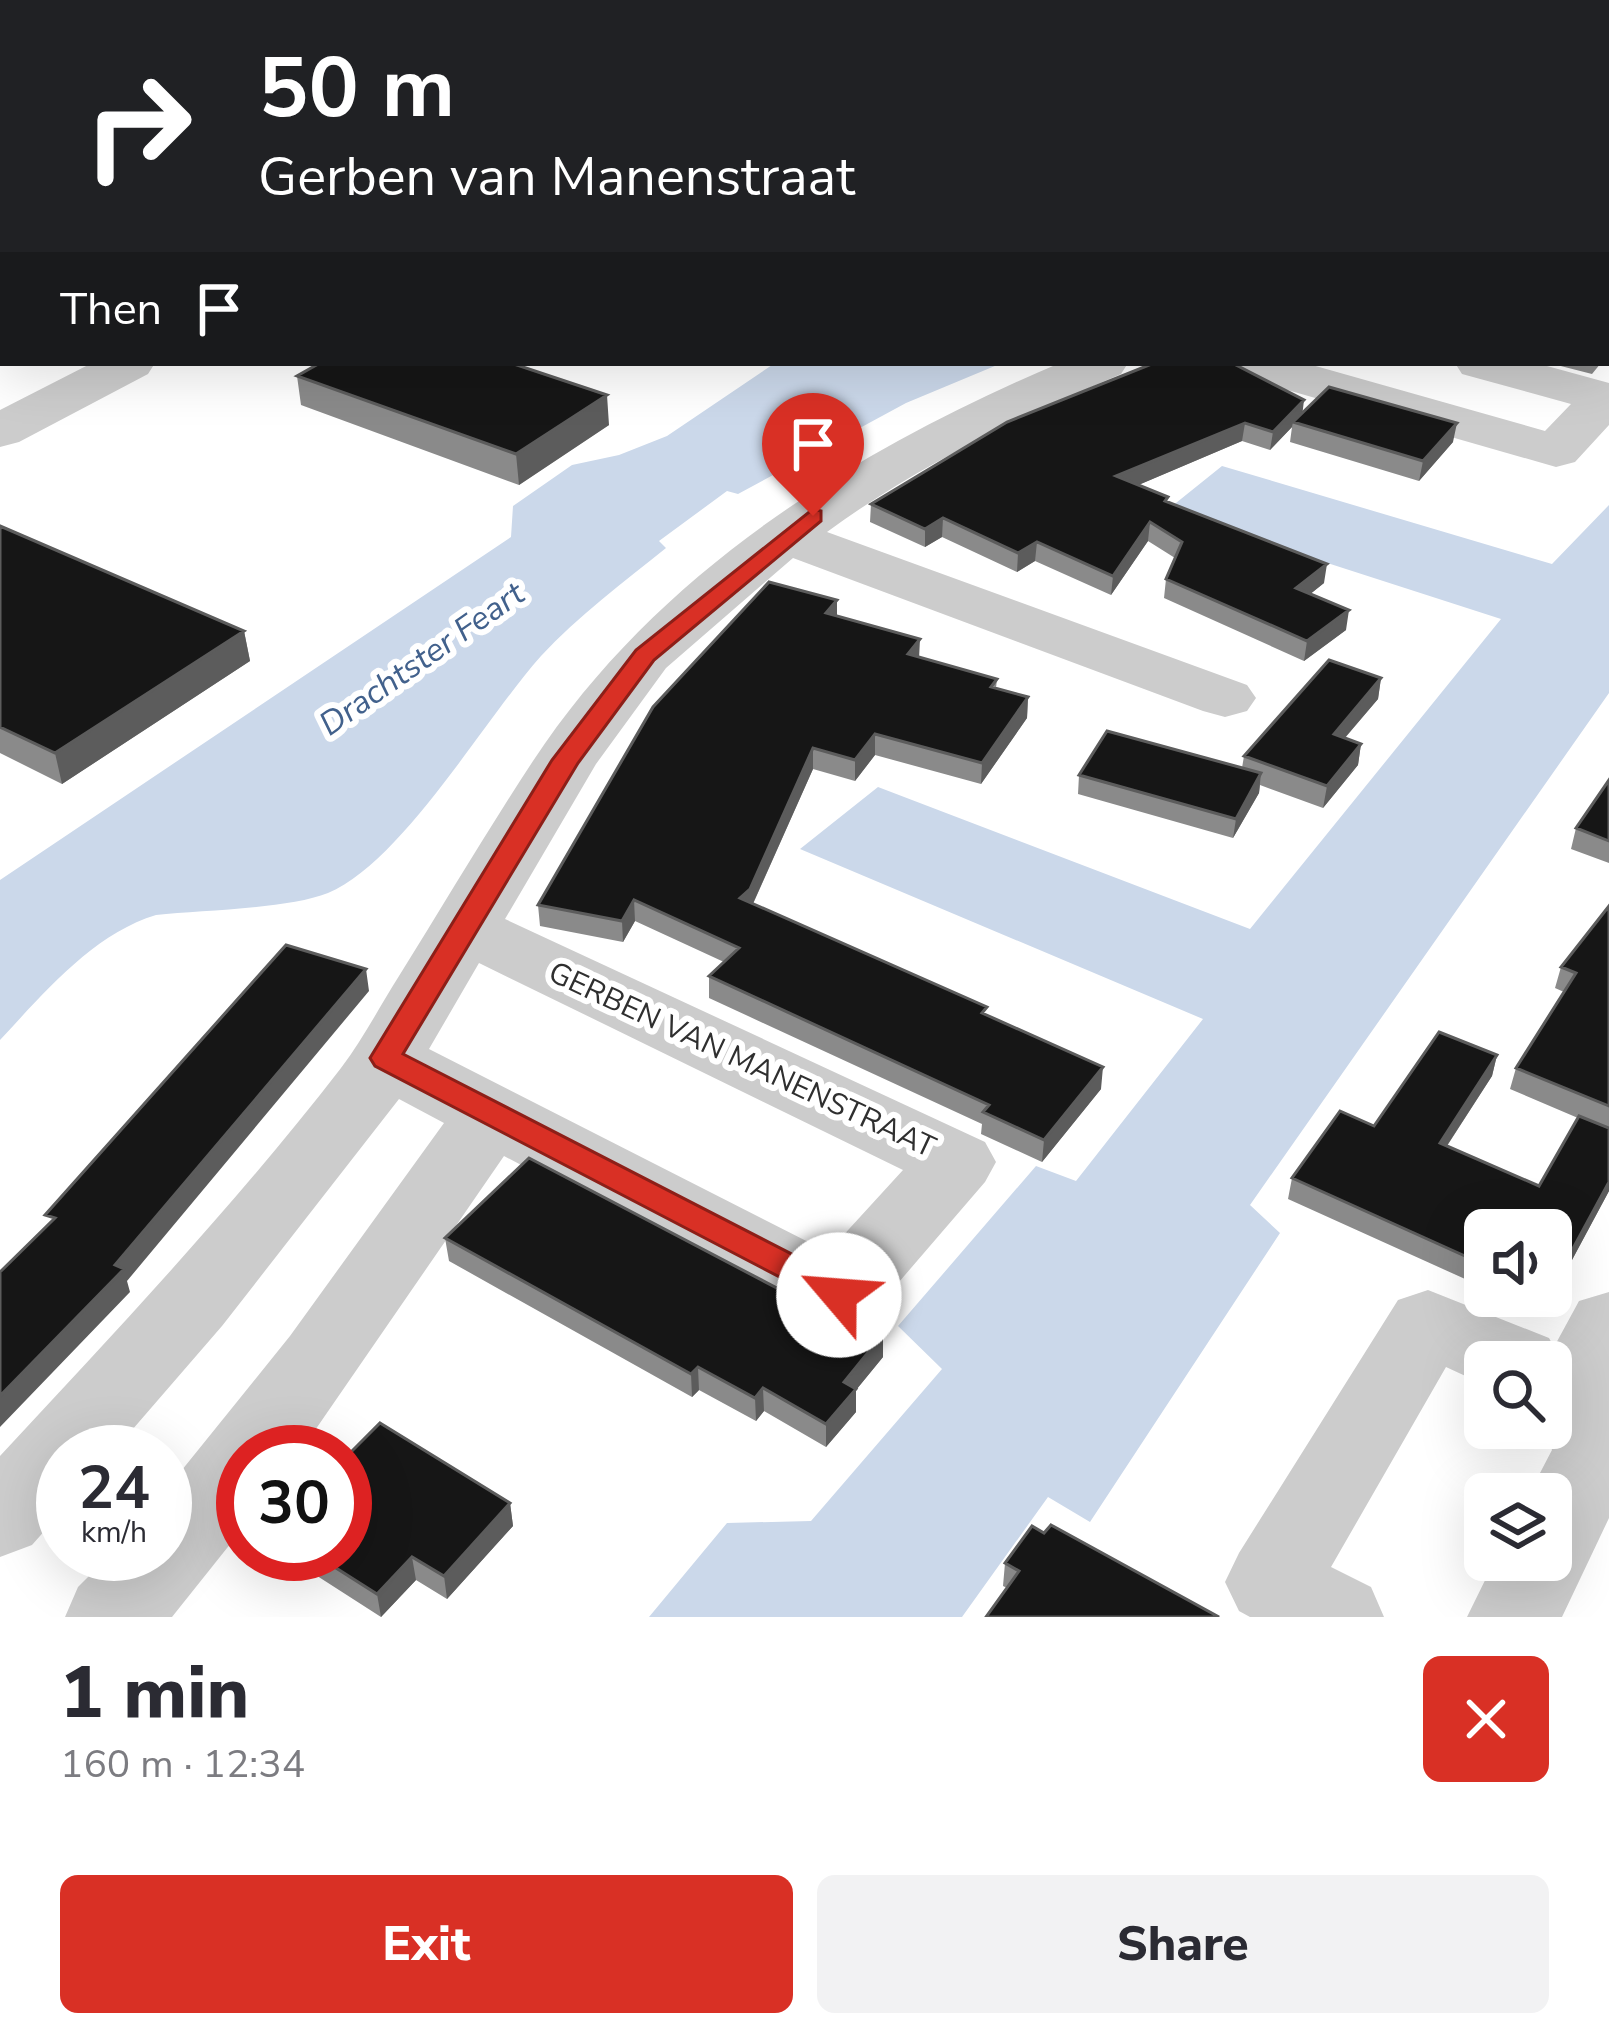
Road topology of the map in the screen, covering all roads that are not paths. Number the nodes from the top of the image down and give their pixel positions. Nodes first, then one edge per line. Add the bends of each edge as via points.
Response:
1 (124, 366) edge
2 (1096, 366) edge
3 (1260, 366) edge
4 (1491, 366) edge
5 (0, 431) edge
6 (785, 536) junction
7 (1225, 698) dead end
8 (467, 929) junction
9 (386, 1058) junction
10 (491, 1114) junction
11 (1491, 1341) edge
12 (1572, 1384) edge
13 (270, 1425) edge
14 (216, 1495) edge
15 (1572, 1501) edge
16 (0, 1518) edge
17 (1532, 1581) edge
18 (112, 1617) edge
19 (1336, 1617) edge
20 (1514, 1617) edge

1 - 5 street
2 - 6 street via 867,477
3 - 4 street via 1556,451 1605,398
6 - 7 street
6 - 8 street via 645,655 566,760
8 - 9 street
8 - 10 street, GERBEN VAN MANENSTRAAT via 957,1162 839,1295
9 - 10 street, GERBEN VAN MANENSTRAAT
9 - 16 street via 192,1304
10 - 13 street
11 - 19 street via 1428,1323 1272,1582
12 - 15 street via 1597,1451
14 - 18 street
17 - 20 street

